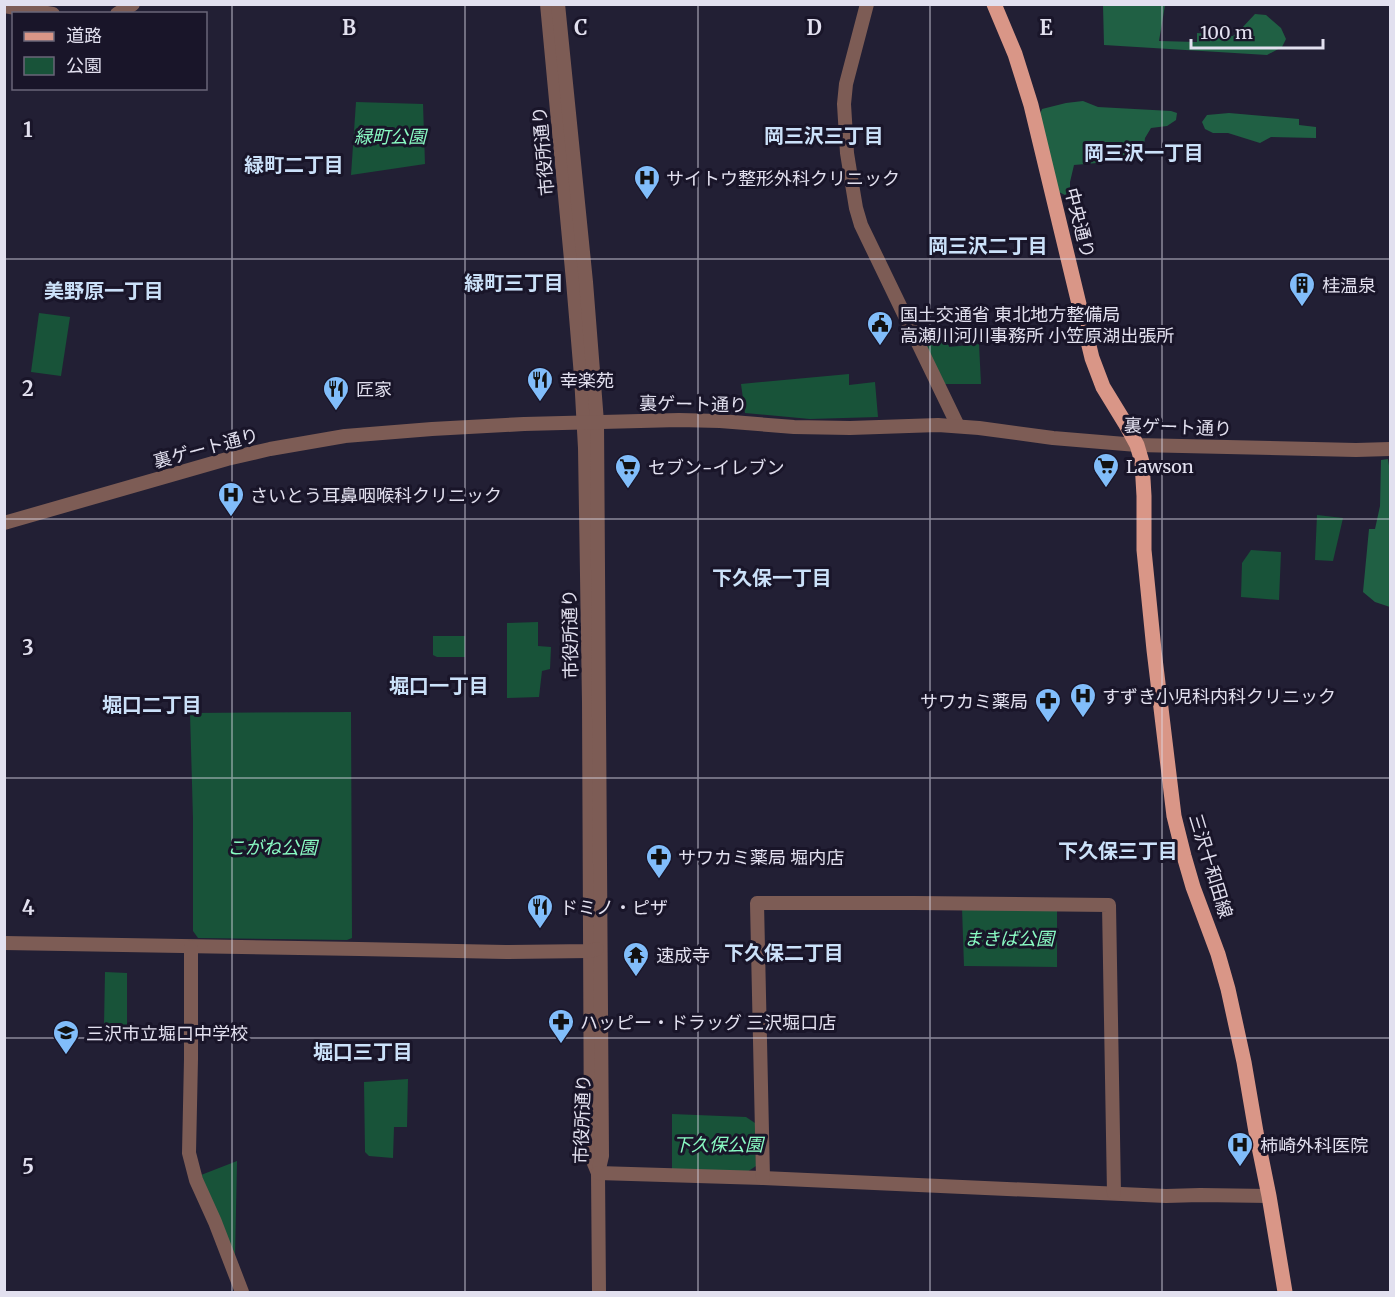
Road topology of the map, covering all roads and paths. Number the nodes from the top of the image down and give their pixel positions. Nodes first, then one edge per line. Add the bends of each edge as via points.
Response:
1 (133, 4) edge
2 (547, 4) edge
3 (558, 4) edge
4 (867, 4) edge
5 (994, 4) edge
6 (4, 6) edge
7 (41, 12) edge
8 (120, 12) edge
9 (591, 422) junction
10 (958, 426) junction
11 (1137, 445) junction
12 (1390, 449) edge
13 (4, 523) edge
14 (4, 943) edge
15 (191, 947) junction
16 (596, 949) junction
17 (598, 1173) junction
18 (763, 1178) junction
19 (1114, 1193) junction
20 (1269, 1196) junction
21 (242, 1293) edge
22 (599, 1293) edge
23 (1285, 1293) edge

1 - 8 street
2 - 9 street, 市役所通り via 575,305
3 - 9 street, 市役所通り via 586,282
4 - 10 street via 844,104 856,208
5 - 11 main road, 中央通り via 1031,105 1092,358 1103,387
6 - 7 street
9 - 10 street, 裏ゲート通り via 720,421 850,428
9 - 13 street, 裏ゲート通り via 432,429 306,442 227,459
9 - 16 street, 市役所通り
10 - 11 street, 裏ゲート通り
11 - 12 street, 裏ゲート通り
11 - 20 main road, 三沢十和田線 via 1142,462 1150,614 1174,816 1193,887 1228,989
14 - 15 street
15 - 16 street via 506,952
15 - 21 street via 189,1153 196,1180
16 - 17 street, 市役所通り via 591,1156
17 - 18 street
17 - 22 street, 市役所通り
18 - 19 street
18 - 19 street via 757,903 1109,905
19 - 20 street
20 - 23 main road, 三沢十和田線

